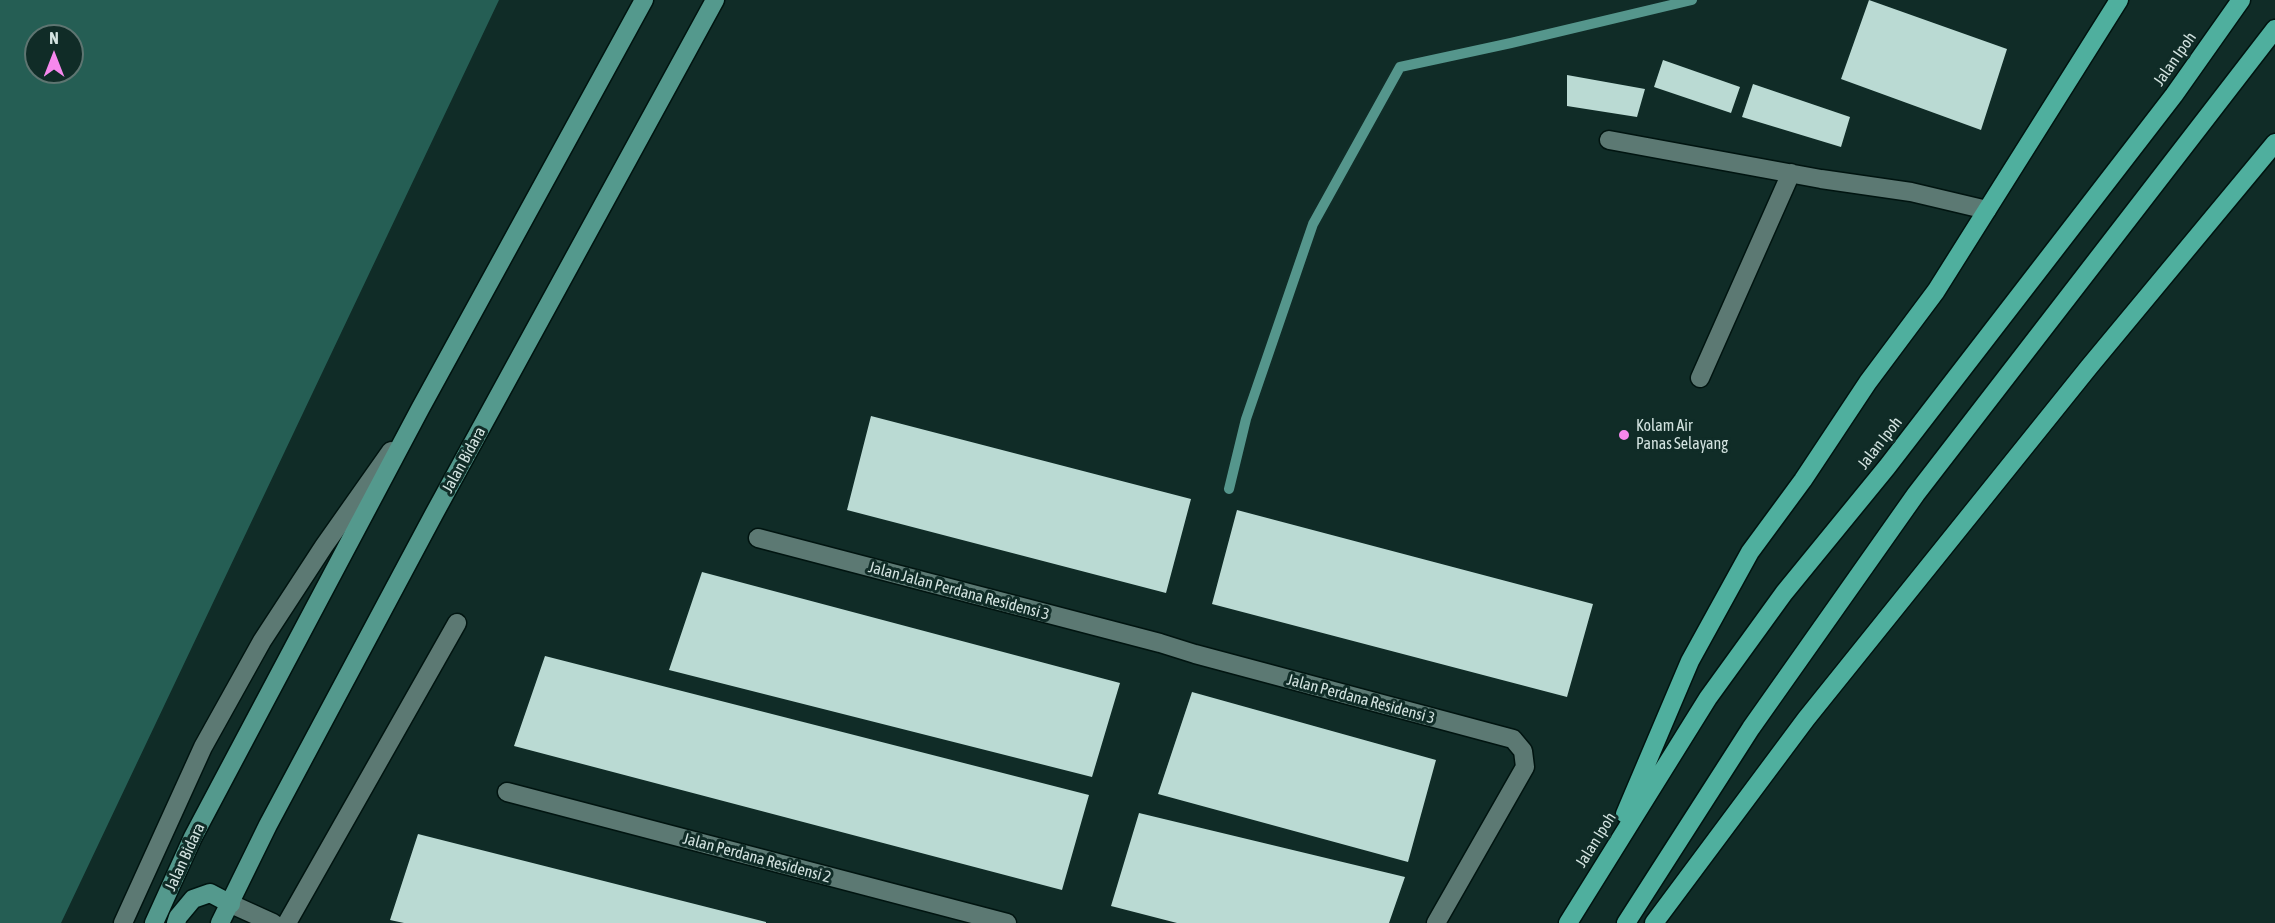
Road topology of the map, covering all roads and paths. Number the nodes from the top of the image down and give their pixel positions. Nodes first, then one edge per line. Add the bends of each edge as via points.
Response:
1 (644, 0) edge
2 (715, 0) edge
3 (2119, 0) edge
4 (2241, 0) edge
5 (2275, 29) edge
6 (1609, 140) dead end
7 (2275, 143) edge
8 (1791, 173) junction
9 (1987, 210) junction
10 (1700, 378) dead end
11 (420, 409) junction
12 (758, 538) dead end
13 (457, 623) dead end
14 (1195, 654) joint
15 (507, 792) dead end
16 (1603, 865) junction
17 (231, 904) junction
18 (123, 923) edge
19 (154, 923) edge
20 (176, 923) edge
21 (220, 923) edge
22 (273, 923) edge
23 (287, 923) edge
24 (1007, 923) edge
25 (1436, 923) edge
26 (1568, 923) edge
27 (1626, 923) edge
28 (1654, 923) edge

1 - 11 main road, Jalan Bidara
2 - 17 main road, Jalan Bidara via 417,545 268,825
3 - 9 highway
4 - 16 highway, Jalan Ipoh via 2145,132 1887,467 1784,593 1708,698
5 - 27 highway via 1916,494 1751,728
6 - 8 street
7 - 28 highway via 1806,719
8 - 9 street via 1911,192
8 - 10 street
9 - 16 highway via 1936,291 1750,552 1690,661
11 - 18 street via 262,641 203,747
11 - 19 main road, Jalan Bidara via 193,837
12 - 14 street, Jalan Jalan Perdana Residensi 3
13 - 23 street
14 - 25 street, Jalan Perdana Residensi 3 via 1513,739 1523,751 1525,767
15 - 24 street, Jalan Perdana Residensi 2
16 - 26 highway, Jalan Ipoh
17 - 20 main road via 210,893 193,899
17 - 21 main road, Jalan Bidara
17 - 22 street

